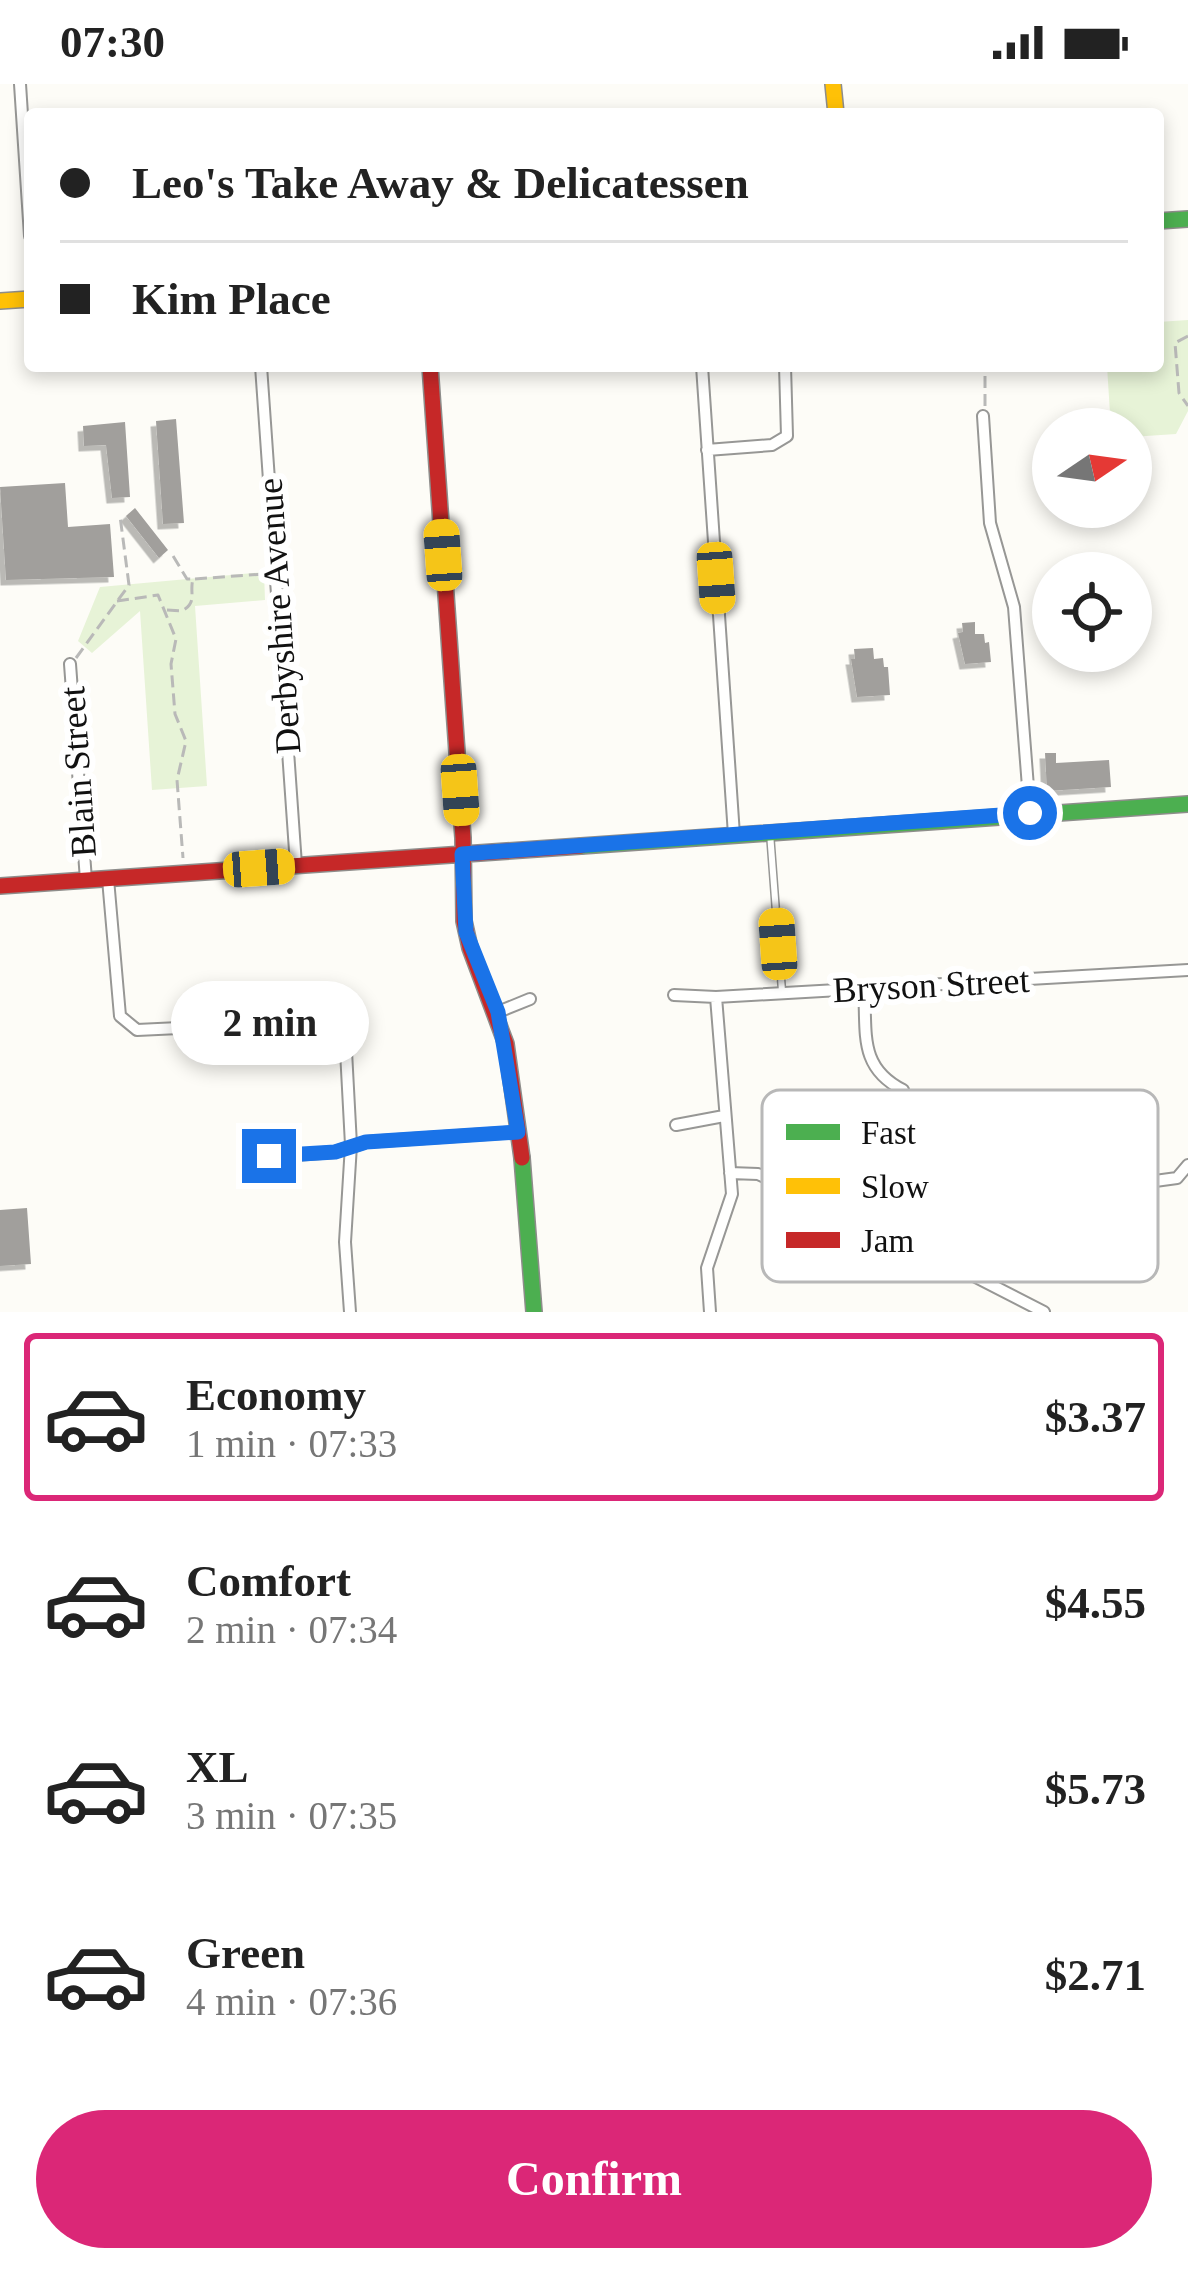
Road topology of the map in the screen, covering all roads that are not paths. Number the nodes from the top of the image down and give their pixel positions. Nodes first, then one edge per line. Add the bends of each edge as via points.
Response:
1 (20, 84) edge
2 (24, 145) edge
3 (261, 372) edge
4 (430, 372) edge
5 (702, 372) edge
6 (785, 372) edge
7 (983, 416) road end
8 (707, 450) junction
9 (70, 664) road end
10 (1188, 804) edge
11 (1030, 813) junction
12 (770, 833) junction
13 (734, 835) junction
14 (462, 854) junction
15 (296, 865) junction
16 (108, 879) junction
17 (86, 880) junction
18 (0, 886) edge
19 (1188, 970) edge
20 (864, 989) junction
21 (782, 992) junction
22 (674, 995) dead end
23 (716, 997) junction
24 (530, 1000) dead end
25 (498, 1012) junction
26 (179, 1028) dead end
27 (320, 1041) dead end
28 (903, 1090) dead end
29 (724, 1116) junction
30 (676, 1125) dead end
31 (518, 1132) junction
32 (351, 1145) junction
33 (1188, 1165) edge
34 (250, 1167) dead end
35 (730, 1173) junction
36 (762, 1176) edge
37 (1177, 1178) junction
38 (1158, 1181) edge
39 (1188, 1190) edge
40 (982, 1282) edge
41 (350, 1312) edge
42 (534, 1312) edge
43 (710, 1312) edge
44 (1044, 1312) edge

1 - 2 street
3 - 15 street, Derbyshire Avenue
4 - 14 street
5 - 8 street
6 - 8 street via 787,436 772,445
7 - 11 street via 990,524 1014,607
8 - 13 street
9 - 17 street, Blain Street
10 - 11 street
11 - 12 street
12 - 13 street
12 - 21 lane
13 - 14 street
14 - 15 street
14 - 25 street via 466,932
15 - 16 street
16 - 17 street
16 - 26 street via 120,1016 137,1030
17 - 18 street
19 - 20 street, Bryson Street
20 - 21 street, Bryson Street
20 - 28 street via 872,1066
21 - 23 street, Bryson Street
22 - 23 street, Bryson Street
23 - 29 street
24 - 25 street
25 - 31 street
27 - 32 street via 346,1051
29 - 30 street
29 - 35 street
31 - 32 street
31 - 42 street
32 - 34 street via 269,1156
32 - 41 street
33 - 37 street
35 - 36 street
35 - 43 street via 730,1207 706,1268
37 - 38 street
37 - 39 street
40 - 44 street

